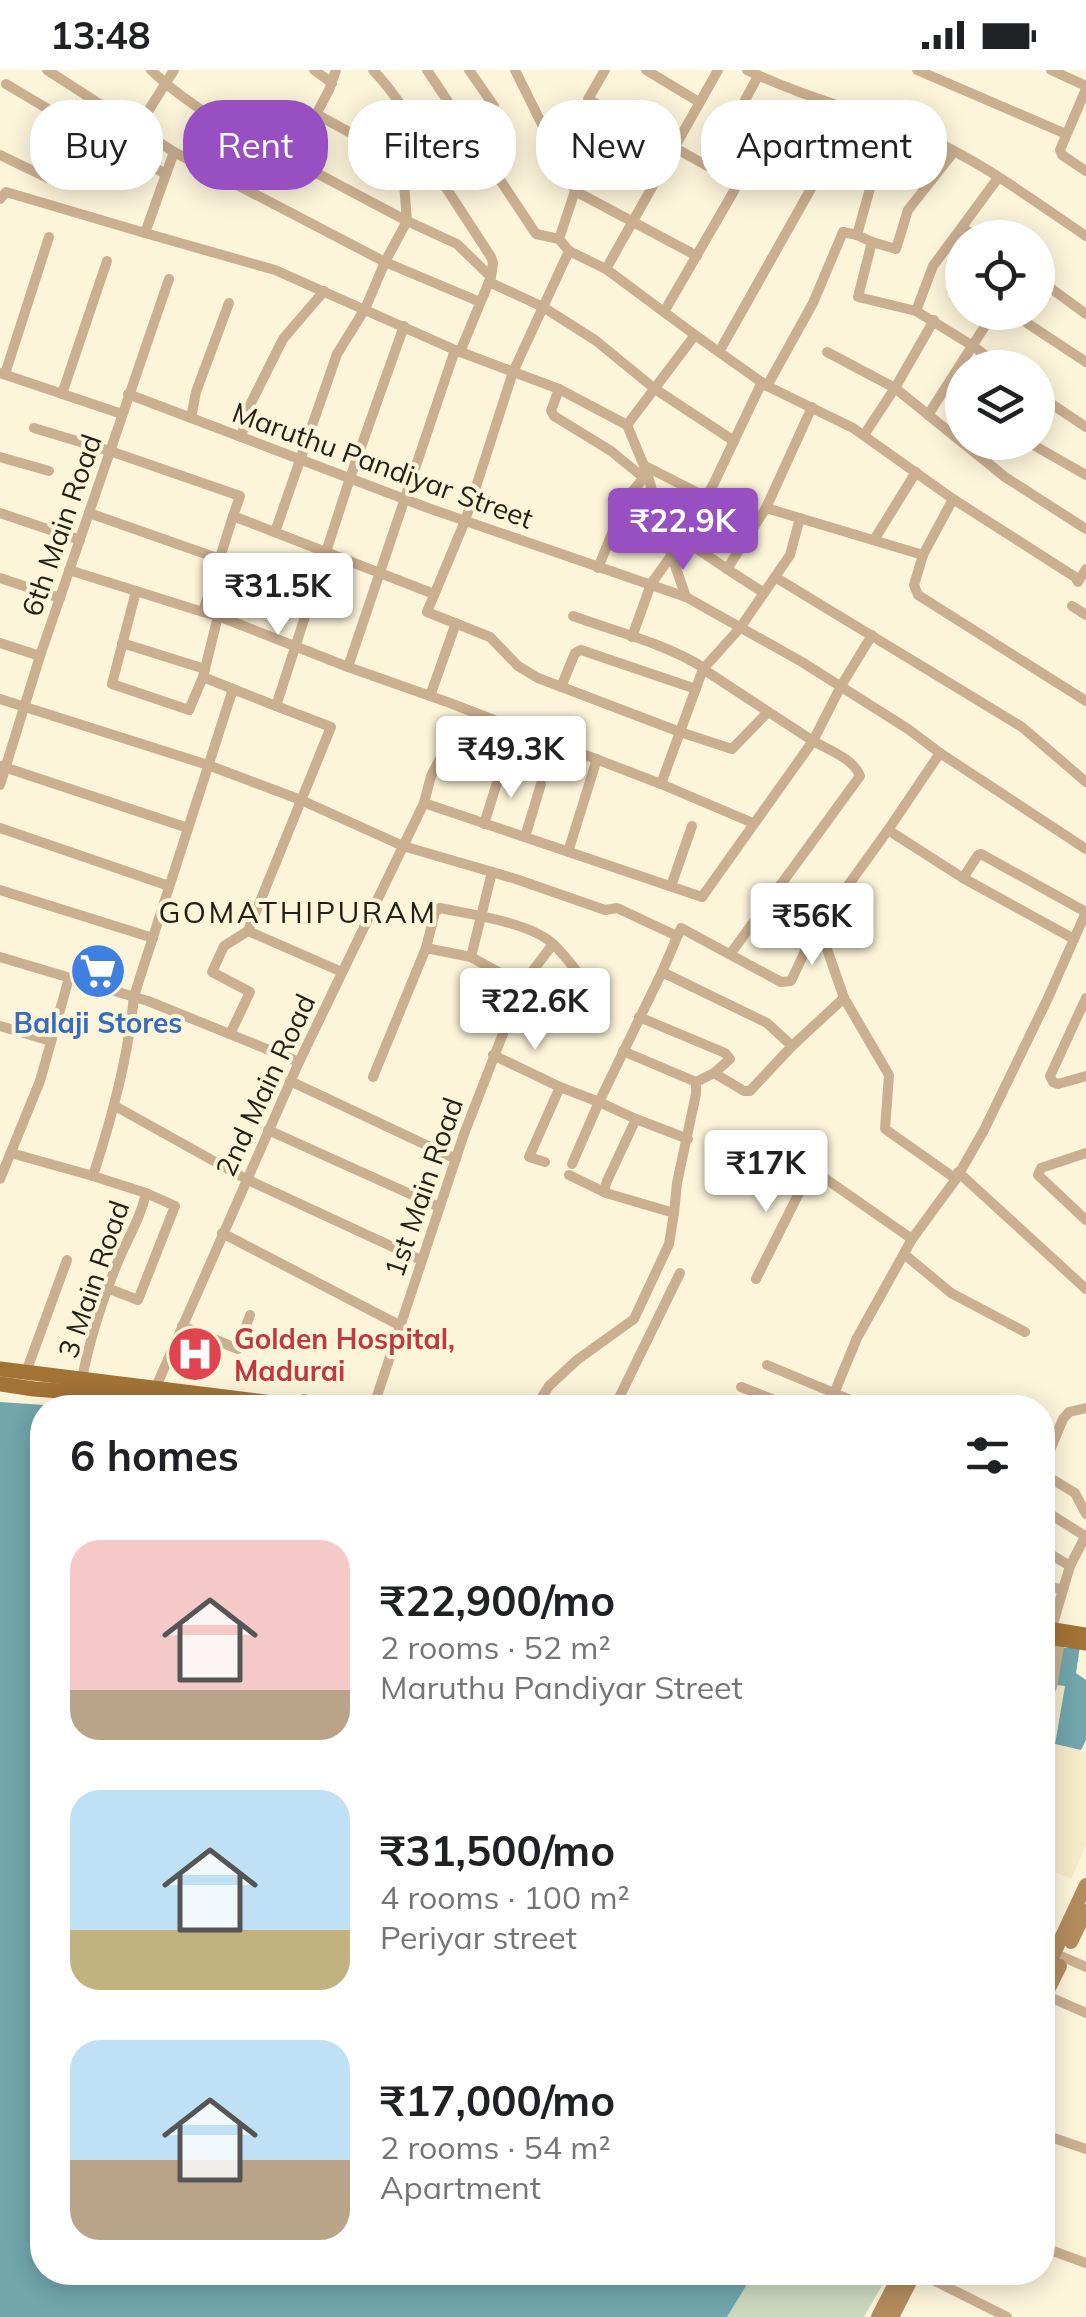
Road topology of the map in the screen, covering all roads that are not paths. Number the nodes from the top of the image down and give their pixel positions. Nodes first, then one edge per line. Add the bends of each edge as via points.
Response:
1 (47, 70) edge
2 (72, 70) edge
3 (151, 70) edge
4 (174, 70) edge
5 (314, 70) edge
6 (336, 70) edge
7 (373, 70) edge
8 (427, 70) edge
9 (469, 70) edge
10 (514, 70) edge
11 (605, 70) edge
12 (646, 70) edge
13 (718, 70) edge
14 (747, 70) edge
15 (917, 70) edge
16 (1052, 70) edge
17 (761, 74) edge
18 (64, 81) junction
19 (164, 83) junction
20 (332, 83) junction
21 (6, 84) dead end
22 (1086, 88) edge
23 (33, 100) edge
24 (93, 100) edge
25 (154, 100) edge
26 (188, 100) edge
27 (323, 100) edge
28 (396, 100) edge
29 (447, 100) edge
30 (490, 100) edge
31 (588, 100) edge
32 (823, 100) edge
33 (698, 102) junction
34 (681, 133) edge
35 (1066, 134) junction
36 (163, 145) edge
37 (947, 149) edge
38 (174, 152) junction
39 (681, 152) edge
40 (954, 153) junction
41 (0, 155) edge
42 (30, 169) edge
43 (1086, 171) edge
44 (163, 172) edge
45 (166, 174) junction
46 (998, 178) junction
47 (328, 179) edge
48 (405, 190) edge
49 (448, 190) edge
50 (507, 190) edge
51 (650, 190) edge
52 (735, 190) edge
53 (810, 190) edge
54 (870, 190) edge
55 (575, 191) junction
56 (0, 199) edge
57 (967, 220) edge
58 (407, 221) junction
59 (632, 222) junction
60 (145, 232) junction
61 (1085, 234) edge
62 (857, 235) junction
63 (49, 236) dead end
64 (559, 239) junction
65 (872, 242) junction
66 (945, 250) edge
67 (569, 251) junction
68 (697, 256) junction
69 (106, 262) dead end
70 (385, 262) junction
71 (606, 269) junction
72 (169, 278) dead end
73 (490, 279) junction
74 (324, 291) junction
75 (1055, 291) edge
76 (480, 302) junction
77 (229, 303) dead end
78 (543, 307) junction
79 (365, 308) junction
80 (916, 310) junction
81 (664, 312) junction
82 (1086, 314) edge
83 (934, 320) junction
84 (404, 326) junction
85 (983, 330) edge
86 (1039, 330) edge
87 (695, 335) junction
88 (973, 346) junction
89 (978, 350) edge
90 (457, 351) junction
91 (719, 352) junction
92 (827, 352) dead end
93 (1086, 362) edge
94 (513, 372) junction
95 (2, 374) edge
96 (765, 384) junction
97 (654, 388) junction
98 (895, 388) junction
99 (559, 389) junction
100 (62, 394) junction
101 (128, 394) junction
102 (1055, 405) edge
103 (812, 407) junction
104 (122, 414) junction
105 (928, 415) junction
106 (191, 418) junction
107 (627, 425) junction
108 (1086, 426) edge
109 (34, 428) dead end
110 (864, 435) junction
111 (241, 436) junction
112 (734, 440) junction
113 (110, 451) junction
114 (1055, 457) edge
115 (0, 458) edge
116 (300, 459) junction
117 (49, 471) dead end
118 (645, 472) junction
119 (916, 472) junction
120 (1086, 475) edge
121 (350, 478) junction
122 (706, 496) junction
123 (953, 498) junction
124 (405, 499) junction
125 (766, 508) junction
126 (0, 513) edge
127 (89, 513) junction
128 (234, 516) junction
129 (800, 518) junction
130 (464, 520) junction
131 (1086, 529) edge
132 (275, 532) junction
133 (682, 539) junction
134 (80, 540) junction
135 (874, 540) junction
136 (327, 552) junction
137 (671, 554) junction
138 (923, 555) junction
139 (220, 559) junction
140 (598, 568) junction
141 (728, 569) junction
142 (69, 570) junction
143 (1086, 570) edge
144 (216, 572) junction
145 (381, 572) junction
146 (775, 577) junction
147 (0, 578) edge
148 (652, 584) junction
149 (136, 591) junction
150 (764, 593) junction
151 (434, 594) junction
152 (686, 597) junction
153 (60, 598) junction
154 (1072, 606) dead end
155 (203, 612) junction
156 (307, 612) junction
157 (1086, 615) edge
158 (218, 616) junction
159 (573, 616) dead end
160 (456, 623) junction
161 (740, 628) junction
162 (872, 635) junction
163 (632, 637) junction
164 (0, 643) edge
165 (122, 643) junction
166 (296, 646) junction
167 (40, 656) junction
168 (348, 667) junction
169 (703, 669) junction
170 (204, 673) junction
171 (841, 686) junction
172 (561, 687) junction
173 (233, 688) junction
174 (696, 688) junction
175 (430, 696) junction
176 (0, 700) edge
177 (1086, 701) edge
178 (24, 706) junction
179 (276, 706) junction
180 (768, 712) junction
181 (680, 732) junction
182 (813, 740) junction
183 (447, 744) dead end
184 (940, 753) junction
185 (597, 759) junction
186 (208, 765) junction
187 (3, 767) edge
188 (502, 767) dead end
189 (1086, 782) edge
190 (541, 784) dead end
191 (661, 784) junction
192 (0, 785) edge
193 (301, 800) junction
194 (424, 803) junction
195 (484, 824) junction
196 (754, 824) junction
197 (692, 826) dead end
198 (0, 828) edge
199 (188, 828) junction
200 (888, 830) junction
201 (525, 838) junction
202 (403, 846) junction
203 (1086, 849) edge
204 (568, 852) junction
205 (492, 872) junction
206 (963, 878) junction
207 (780, 885) junction
208 (169, 886) junction
209 (670, 886) junction
210 (0, 890) edge
211 (481, 916) junction
212 (819, 926) junction
213 (248, 932) junction
214 (677, 936) junction
215 (152, 938) junction
216 (1074, 939) junction
217 (553, 944) junction
218 (426, 948) junction
219 (731, 953) junction
220 (471, 957) junction
221 (0, 958) edge
222 (342, 972) junction
223 (662, 972) junction
224 (69, 978) junction
225 (522, 984) junction
226 (134, 996) junction
227 (844, 998) junction
228 (1086, 998) edge
229 (603, 1006) dead end
230 (639, 1018) junction
231 (0, 1026) edge
232 (230, 1034) junction
233 (51, 1041) junction
234 (792, 1046) junction
235 (623, 1051) junction
236 (493, 1055) junction
237 (299, 1062) junction
238 (714, 1073) junction
239 (1086, 1076) edge
240 (372, 1077) dead end
241 (290, 1081) junction
242 (696, 1082) junction
243 (560, 1087) junction
244 (599, 1102) junction
245 (115, 1106) junction
246 (636, 1119) junction
247 (268, 1130) junction
248 (763, 1135) dead end
249 (688, 1139) junction
250 (10, 1153) junction
251 (1086, 1153) edge
252 (456, 1159) junction
253 (544, 1162) dead end
254 (811, 1169) junction
255 (957, 1175) junction
256 (93, 1176) junction
257 (0, 1179) edge
258 (246, 1179) junction
259 (146, 1193) junction
260 (606, 1193) junction
261 (439, 1207) junction
262 (674, 1213) junction
263 (1084, 1216) edge
264 (222, 1232) junction
265 (912, 1239) junction
266 (904, 1254) junction
267 (67, 1260) dead end
268 (421, 1260) junction
269 (680, 1273) dead end
270 (756, 1279) dead end
271 (108, 1288) junction
272 (1086, 1289) edge
273 (250, 1315) dead end
274 (399, 1324) junction
275 (182, 1326) junction
276 (1025, 1332) dead end
277 (767, 1365) dead end
278 (0, 1368) edge
279 (26, 1372) junction
280 (82, 1379) junction
281 (0, 1384) edge
282 (742, 1388) dead end
283 (155, 1389) junction
284 (834, 1392) junction
285 (114, 1395) edge
286 (177, 1395) edge
287 (204, 1395) edge
288 (231, 1395) edge
289 (378, 1395) edge
290 (543, 1395) edge
291 (620, 1395) edge
292 (761, 1395) edge
293 (833, 1395) edge
294 (841, 1395) edge
295 (1086, 1408) edge
296 (1055, 1439) edge
297 (1055, 1480) edge
298 (1086, 1514) edge
299 (1055, 1517) edge
300 (1086, 1536) edge
301 (1055, 1557) edge
302 (1070, 1566) junction
303 (1055, 1588) edge
304 (1061, 1589) junction
305 (1055, 1610) edge
306 (1055, 1632) edge
307 (1086, 1638) edge
308 (1086, 1885) edge
309 (1082, 1916) edge
310 (1060, 1956) junction
311 (1055, 1967) edge
312 (1086, 1967) edge
313 (1055, 1999) edge
314 (1086, 2013) edge
315 (1055, 2138) edge
316 (1086, 2149) edge
317 (1055, 2252) edge
318 (1086, 2263) edge
319 (894, 2285) edge
320 (909, 2285) edge
321 (942, 2285) edge
322 (878, 2317) edge
323 (892, 2317) edge
324 (1007, 2317) edge

1 - 18 street
2 - 18 street
3 - 19 street
4 - 19 street
5 - 20 street
6 - 20 street
7 - 28 street
8 - 29 street
9 - 30 street
10 - 55 street
11 - 31 street
12 - 33 street
13 - 33 street
14 - 17 street
15 - 35 street
16 - 22 street
17 - 32 street
17 - 39 street via 709,167
18 - 24 street
19 - 25 street
19 - 26 street
20 - 27 street
21 - 23 street
22 - 35 street
33 - 34 street
35 - 43 street via 1060,153
36 - 38 street
37 - 40 street
38 - 45 street
38 - 70 street
40 - 46 street
40 - 65 street via 908,210 896,248
41 - 42 street
44 - 45 street
45 - 60 street
46 - 57 street
46 - 61 street
47 - 58 street
48 - 58 street
49 - 73 street via 491,256
50 - 64 street via 536,234
51 - 59 street
52 - 68 street
53 - 91 street
54 - 62 street
55 - 59 street
55 - 64 street
56 - 60 street via 6,192
58 - 70 street
58 - 73 street via 458,244
59 - 68 street
59 - 71 street
60 - 74 street
62 - 65 street
62 - 96 street via 842,232 813,303
63 - 95 street
64 - 67 street
65 - 80 street via 858,297
66 - 80 street
67 - 71 street
67 - 78 street
68 - 81 street
69 - 100 street
70 - 76 street
70 - 79 street
71 - 81 street
72 - 101 street
73 - 76 street
73 - 78 street
74 - 79 street
74 - 111 street via 283,339
75 - 82 street
76 - 90 street
77 - 106 street
78 - 94 street
78 - 97 street
79 - 84 street
79 - 116 street via 337,354
80 - 83 street
81 - 87 street
83 - 88 street
83 - 98 street
84 - 90 street
84 - 121 street
85 - 88 street
86 - 93 street
87 - 91 street
87 - 97 street
88 - 89 street
88 - 105 street
90 - 94 street
90 - 124 street
91 - 96 street
92 - 98 street
94 - 99 street
94 - 130 street
95 - 100 street
96 - 103 street
96 - 112 street
97 - 107 street
97 - 112 street
98 - 105 street
98 - 110 street
99 - 107 street
99 - 118 street via 554,416
100 - 104 street
101 - 104 street, 6th Main Road
101 - 106 street, Maruthu Pandiyar Street
102 - 108 street
103 - 110 street
103 - 125 street
104 - 113 street, 6th Main Road
105 - 131 street
106 - 111 street, Maruthu Pandiyar Street
107 - 118 street
109 - 113 street
110 - 119 street
111 - 116 street, Maruthu Pandiyar Street
112 - 122 street
113 - 127 street, 6th Main Road
113 - 128 street via 240,496
114 - 120 street
115 - 117 street
116 - 121 street, Maruthu Pandiyar Street
116 - 132 street
118 - 122 street
118 - 137 street
118 - 140 street via 626,499
119 - 123 street
119 - 135 street
121 - 124 street, Maruthu Pandiyar Street
121 - 136 street
122 - 133 street
123 - 138 street
123 - 143 street via 1078,582
124 - 130 street, Maruthu Pandiyar Street
124 - 145 street
125 - 129 street
125 - 141 street
126 - 134 street
127 - 134 street, 6th Main Road
127 - 139 street
128 - 132 street
128 - 139 street
129 - 135 street
129 - 146 street via 790,555
130 - 140 street, Maruthu Pandiyar Street
130 - 151 street
132 - 136 street
133 - 137 street
133 - 141 street
134 - 142 street, 6th Main Road
135 - 138 street
136 - 145 street
136 - 156 street
137 - 148 street
137 - 152 street
138 - 177 street via 914,585 918,595
139 - 144 street
140 - 148 street, Maruthu Pandiyar Street
141 - 150 street
142 - 149 street
142 - 153 street, 6th Main Road
144 - 155 street
144 - 156 street
145 - 151 street
145 - 168 street
146 - 150 street
146 - 162 street
147 - 153 street
148 - 152 street, Maruthu Pandiyar Street
148 - 163 street
149 - 155 street
149 - 165 street
150 - 161 street
151 - 160 street via 427,612
152 - 161 street, Maruthu Pandiyar Street
153 - 167 street, 6th Main Road
154 - 157 street
155 - 158 street
156 - 166 street
158 - 166 street
158 - 170 street
159 - 163 street
160 - 172 street via 490,637 518,666
160 - 175 street
161 - 169 street
161 - 171 street, Maruthu Pandiyar Street
162 - 171 street
162 - 189 street via 1022,726
163 - 169 street
164 - 167 street
165 - 170 street
165 - 170 street via 112,684 189,710
166 - 168 street
166 - 179 street
167 - 178 street, 6th Main Road
168 - 175 street
169 - 174 street
169 - 180 street
170 - 173 street
171 - 182 street
171 - 184 street, Maruthu Pandiyar Street
172 - 174 street via 580,650
172 - 181 street
173 - 179 street
173 - 186 street, 3 Main Road
174 - 181 street
175 - 185 street
176 - 178 street
178 - 186 street
178 - 187 street, 6th Main Road
179 - 193 street via 331,727
180 - 181 street via 732,749
180 - 182 street
181 - 191 street
182 - 196 street
182 - 207 street via 854,765 860,776
183 - 194 street, 2nd Main Road
184 - 200 street
184 - 203 street, Maruthu Pandiyar Street
185 - 191 street
185 - 204 street
186 - 193 street
186 - 199 street, 3 Main Road
187 - 192 street, 6th Main Road
187 - 199 street
188 - 195 street
190 - 201 street
191 - 196 street
193 - 202 street
193 - 213 street
194 - 195 street
194 - 202 street, 2nd Main Road
195 - 201 street
196 - 209 street via 702,897
197 - 209 street
198 - 208 street
199 - 208 street, 3 Main Road
200 - 206 street
200 - 212 street
201 - 204 street
202 - 205 street
202 - 222 street, 2nd Main Road
204 - 209 street
205 - 211 street
205 - 214 street via 605,910 617,908
206 - 216 street
206 - 216 street via 978,855 985,856 1086,912
207 - 212 street
207 - 219 street
208 - 215 street, 3 Main Road
210 - 215 street
211 - 217 street via 532,930
211 - 218 street via 437,909
211 - 220 street
212 - 219 street via 791,982
212 - 227 street
213 - 222 street
213 - 232 street via 224,946 212,972 250,992
214 - 219 street via 681,928
214 - 223 street
215 - 226 street, 3 Main Road
216 - 255 street
217 - 225 street, 1st Main Road
217 - 229 street
218 - 220 street
218 - 240 street
220 - 225 street
221 - 224 street
222 - 237 street, 2nd Main Road
223 - 230 street
223 - 234 street via 766,1022
224 - 226 street
224 - 233 street
225 - 236 street, 1st Main Road
226 - 232 street
226 - 245 street, 3 Main Road
227 - 234 street
227 - 255 street via 890,1075 886,1129
228 - 239 street via 1050,1076 1058,1084
230 - 235 street
230 - 238 street via 729,1056
231 - 233 street
232 - 237 street
233 - 250 street
234 - 238 street via 750,1092
235 - 242 street
235 - 244 street
236 - 243 street
236 - 252 street, 1st Main Road
237 - 241 street, 2nd Main Road
238 - 242 street
241 - 247 street, 2nd Main Road
241 - 252 street
242 - 249 street
243 - 244 street
243 - 253 street via 530,1156
244 - 246 street
244 - 260 street via 570,1169
245 - 256 street, 3 Main Road
245 - 258 street
246 - 249 street
246 - 260 street
247 - 258 street, 2nd Main Road
247 - 261 street
248 - 254 street
249 - 262 street
250 - 256 street
250 - 257 street
251 - 263 street via 1041,1168 1038,1175
252 - 261 street, 1st Main Road
254 - 265 street
254 - 270 street
255 - 265 street
255 - 272 street
256 - 259 street, 3 Main Road
258 - 264 street, 2nd Main Road
258 - 268 street
259 - 271 street, 3 Main Road
259 - 271 street via 175,1206 138,1300
260 - 262 street
261 - 268 street, 1st Main Road
262 - 290 street via 668,1244 634,1318
264 - 274 street
264 - 275 street, 2nd Main Road
265 - 266 street
266 - 276 street via 951,1293
266 - 284 street
267 - 279 street
268 - 274 street, 1st Main Road
269 - 291 street
271 - 280 street, 3 Main Road
273 - 275 street via 238,1349
274 - 289 street, 1st Main Road
275 - 283 street, 2nd Main Road
277 - 284 street
278 - 279 main road
279 - 280 main road
280 - 283 main road
281 - 285 main road
282 - 292 street
283 - 286 main road
284 - 293 street
284 - 294 street
287 - 288 main road
295 - 296 street via 1069,1412
297 - 298 street via 1075,1493
299 - 300 street
300 - 302 street
301 - 302 street
302 - 304 street
303 - 304 street
304 - 305 street
306 - 307 main road, bridge
308 - 309 main road
309 - 310 main road
310 - 311 main road
310 - 312 street
313 - 314 street
315 - 316 street
317 - 318 street
319 - 322 main road
320 - 323 main road
321 - 324 street

